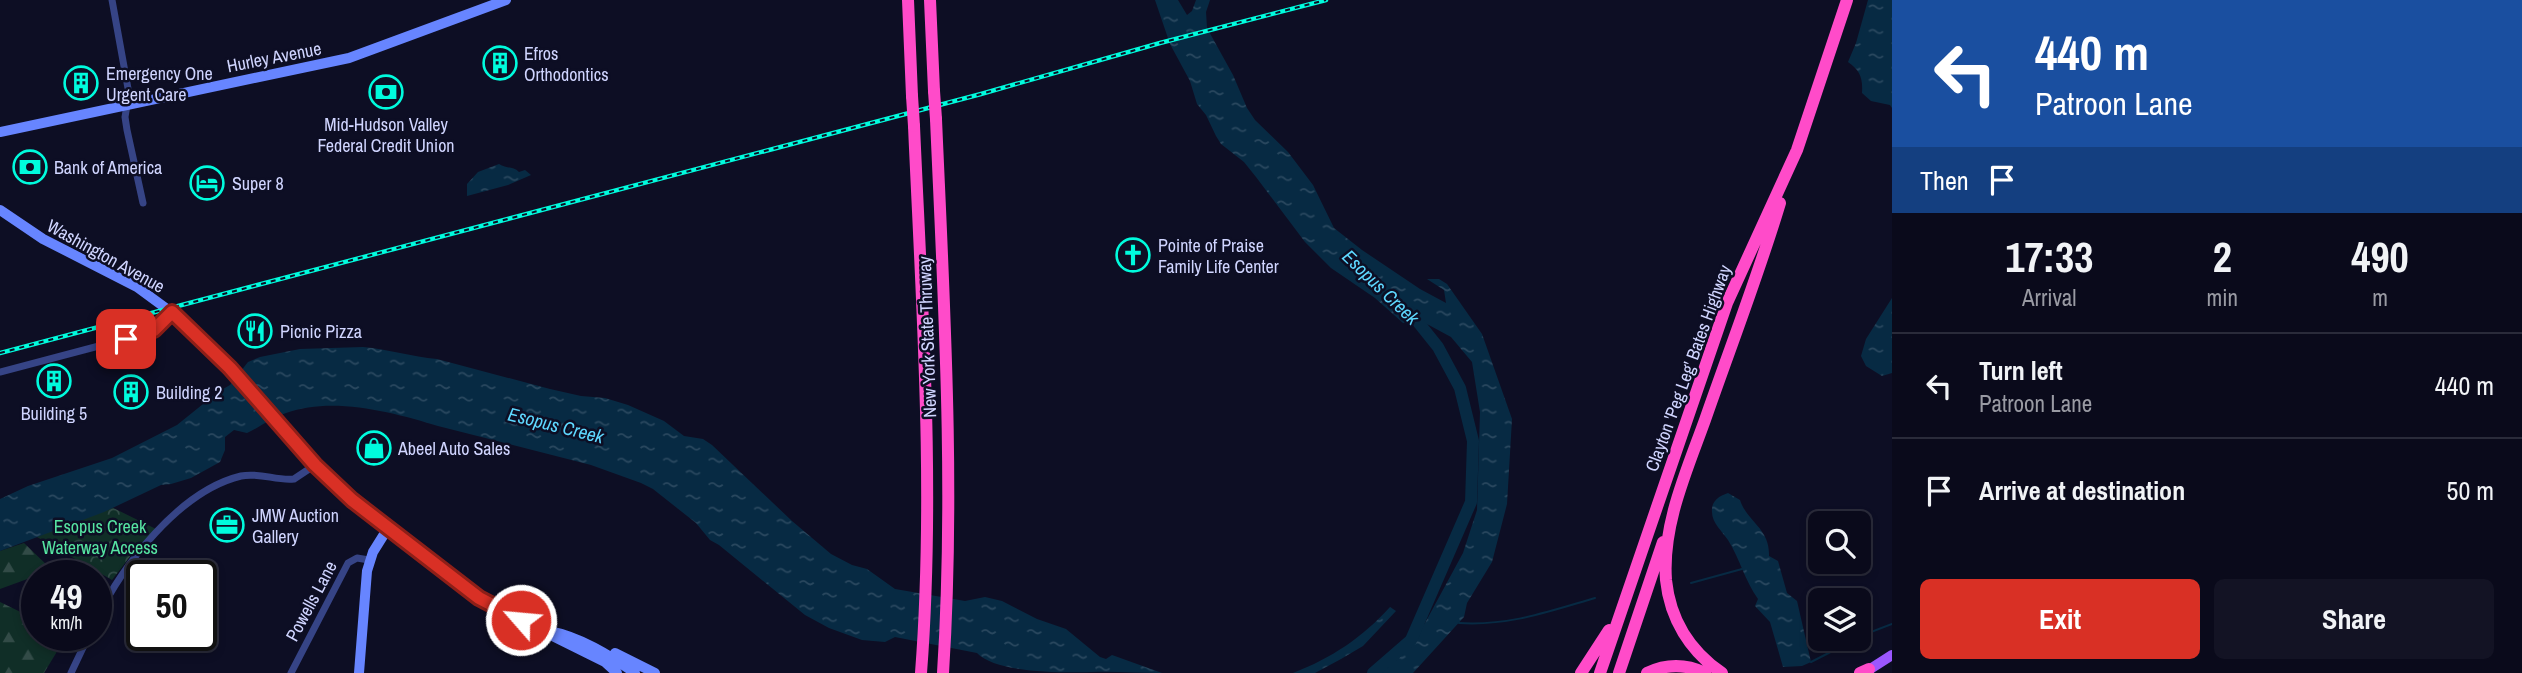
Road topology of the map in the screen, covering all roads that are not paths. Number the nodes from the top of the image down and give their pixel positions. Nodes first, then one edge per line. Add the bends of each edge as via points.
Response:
1 (112, 0) edge
2 (506, 0) edge
3 (908, 0) edge
4 (1847, 0) edge
5 (930, 1) edge
6 (478, 5) edge
7 (127, 106) junction
8 (0, 131) edge
9 (1797, 150) junction
10 (143, 203) dead end
11 (0, 210) edge
12 (172, 312) junction
13 (0, 372) edge
14 (315, 465) junction
15 (1676, 502) junction
16 (388, 528) junction
17 (369, 560) junction
18 (112, 593) edge
19 (1626, 599) junction
20 (542, 629) junction
21 (573, 638) junction
22 (81, 651) edge
23 (1892, 654) edge
24 (1864, 672) edge
25 (71, 673) edge
26 (290, 673) edge
27 (359, 673) edge
28 (617, 673) edge
29 (635, 673) edge
30 (655, 673) edge
31 (921, 673) edge
32 (943, 673) edge
33 (1581, 673) edge
34 (1600, 673) edge
35 (1619, 673) edge
36 (1647, 673) edge
37 (1705, 673) edge
38 (1722, 673) edge

1 - 7 street via 129,94
2 - 6 main road, Hurley Avenue
3 - 31 highway, New York State Thruway, bridge via 927,439
4 - 9 highway, Clayton 'Peg Leg' Bates Highway
5 - 32 highway, New York State Thruway, bridge via 949,439
6 - 7 main road, Hurley Avenue via 349,58
7 - 8 main road, Hurley Avenue
7 - 10 street via 127,130
9 - 15 highway
9 - 19 highway, Clayton 'Peg Leg' Bates Highway via 1727,303
11 - 12 main road, Washington Avenue via 56,247 137,287
12 - 13 street via 149,333
12 - 14 main road, Washington Avenue via 230,368
14 - 16 main road, Washington Avenue
14 - 18 street via 294,479 243,475 198,496 127,567
15 - 35 highway
15 - 38 highway via 1666,558 1669,598 1692,646
16 - 17 main road
16 - 20 main road, Washington Avenue via 479,598
17 - 26 street, Powells Lane via 357,558 348,563
17 - 27 main road
19 - 33 highway
19 - 34 highway, Clayton 'Peg Leg' Bates Highway
20 - 21 main road, Washington Avenue
20 - 28 main road, Washington Avenue
21 - 29 main road, Washington Avenue
21 - 30 main road
22 - 25 street
23 - 24 main road
36 - 37 highway via 1671,666

